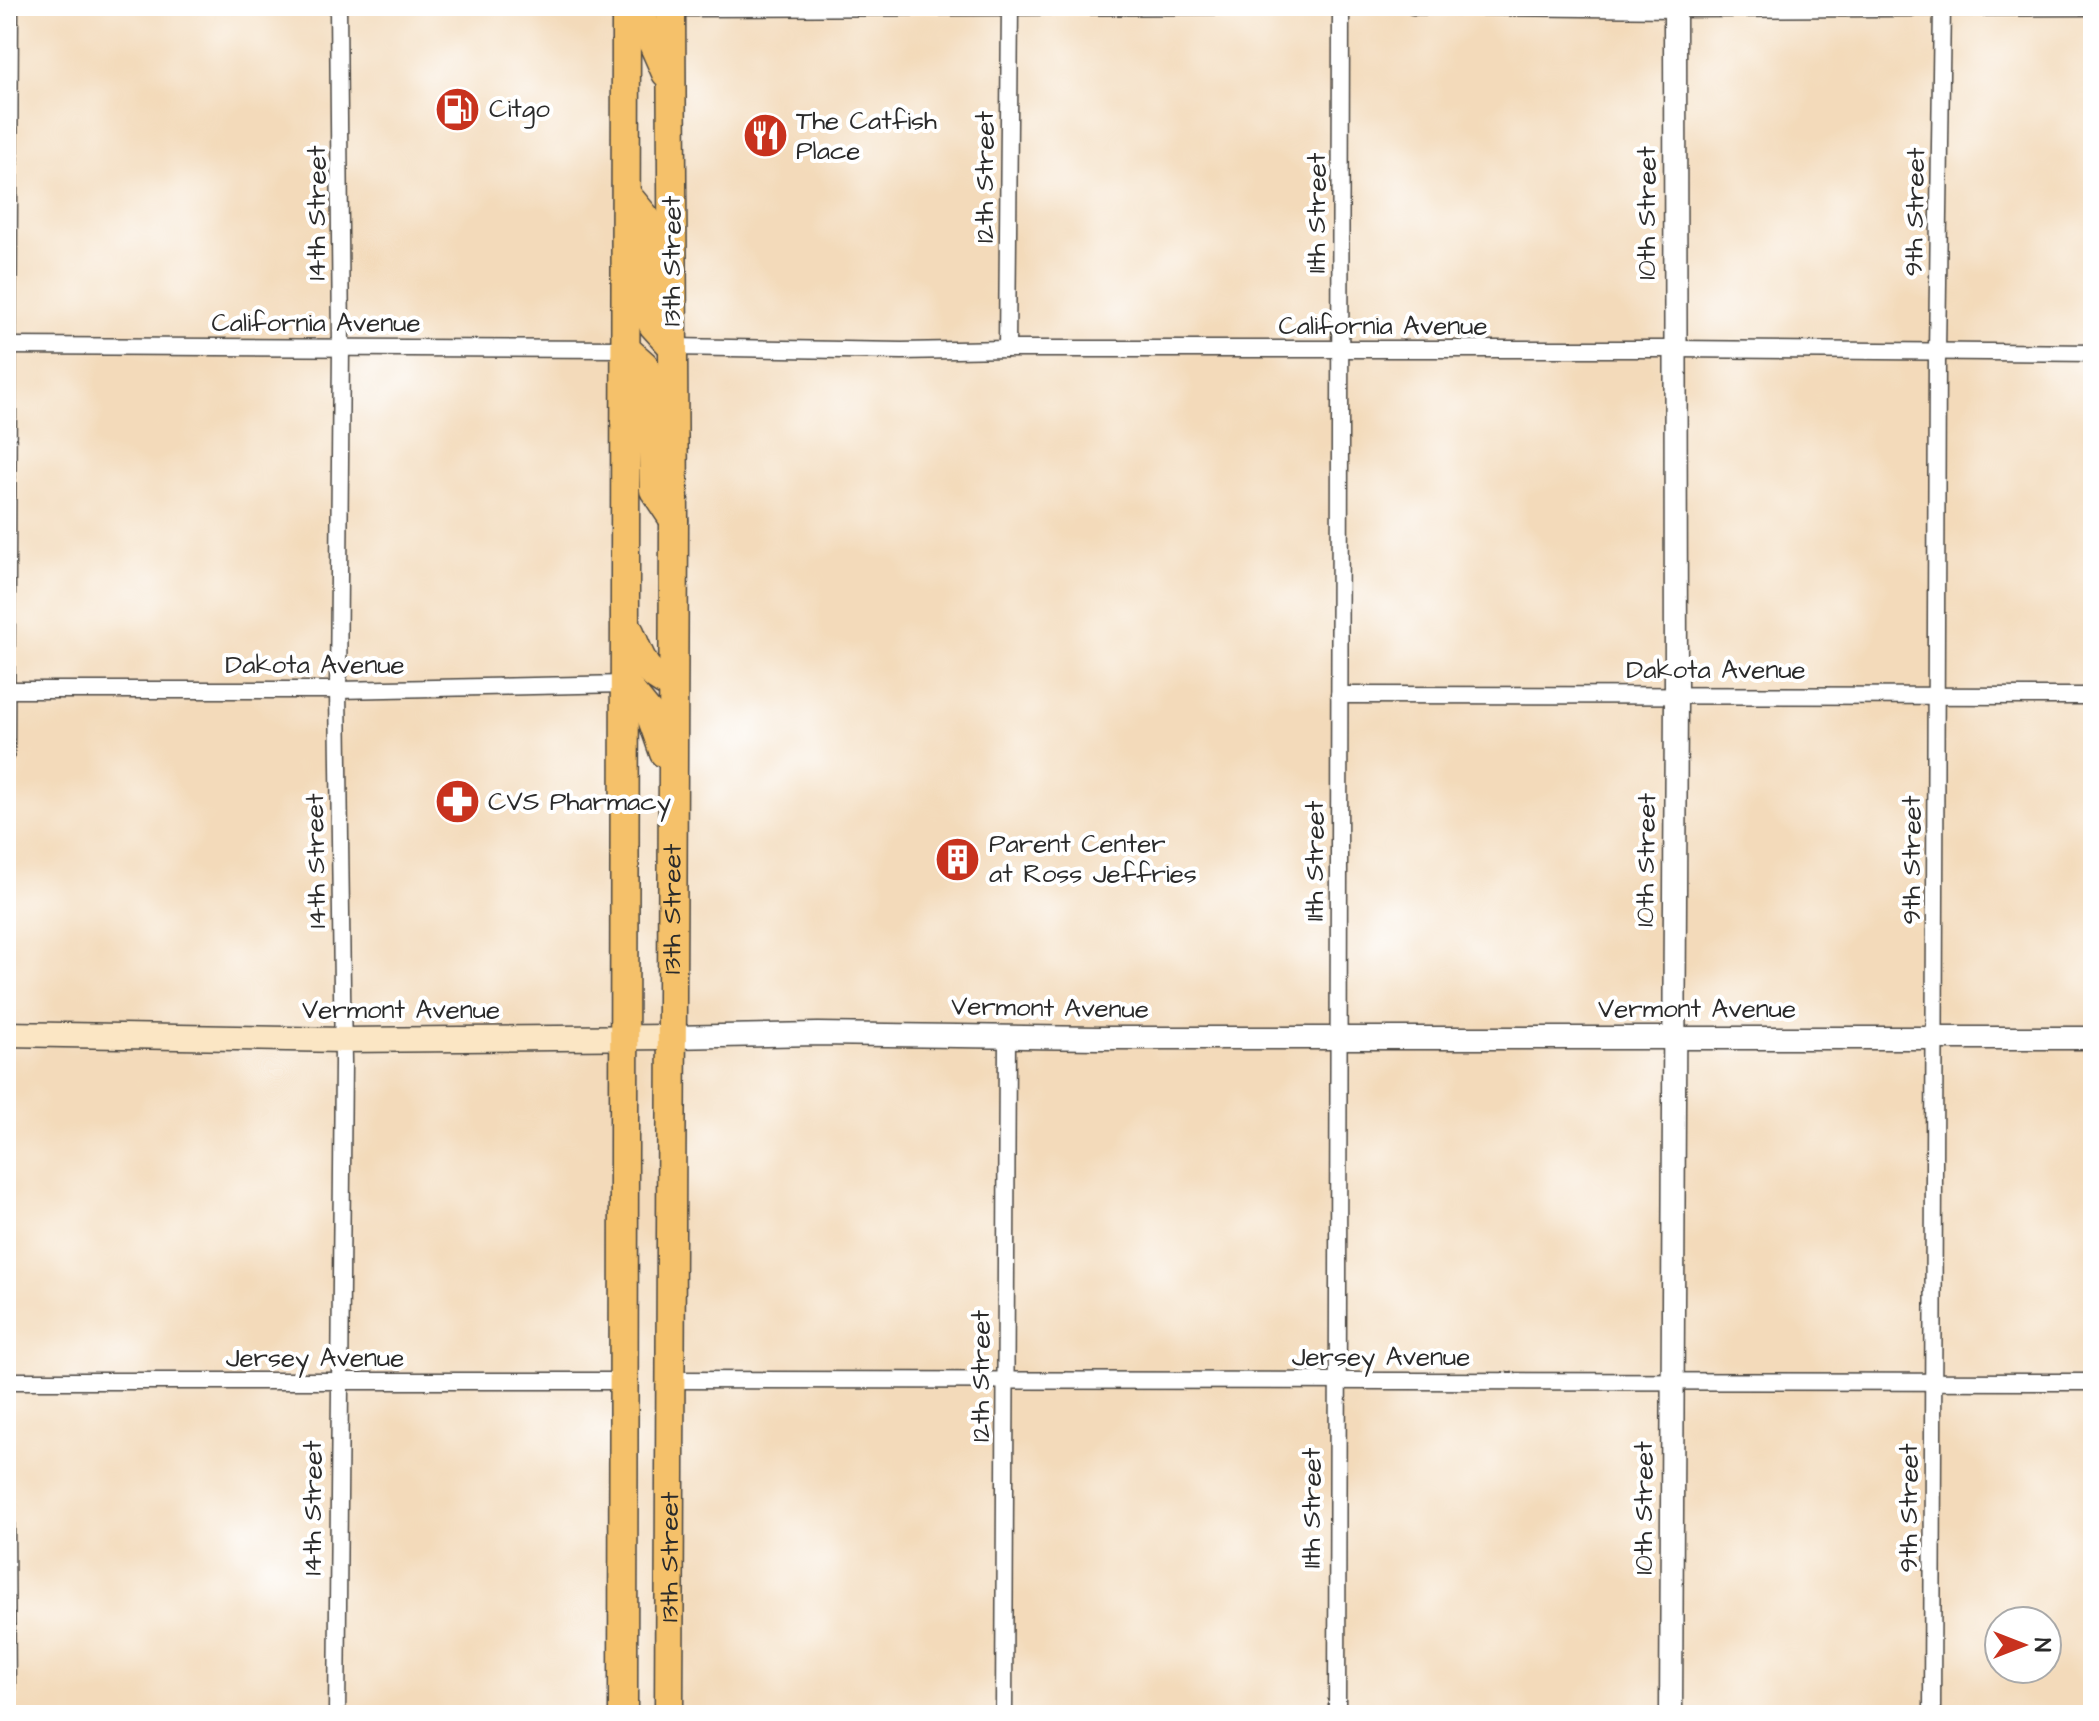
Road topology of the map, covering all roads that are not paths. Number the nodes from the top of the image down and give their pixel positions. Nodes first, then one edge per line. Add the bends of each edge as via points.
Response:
1 (10, 6) edge
2 (338, 6) edge
3 (626, 6) edge
4 (1228, 6) edge
5 (1341, 6) edge
6 (1413, 6) edge
7 (670, 7) edge
8 (1010, 7) edge
9 (1675, 7) edge
10 (1942, 7) edge
11 (2093, 7) edge
12 (671, 85) junction
13 (627, 195) junction
14 (8, 346) edge
15 (341, 347) junction
16 (673, 347) junction
17 (626, 349) junction
18 (1007, 349) junction
19 (1675, 349) junction
20 (1340, 350) junction
21 (1937, 352) junction
22 (2093, 353) edge
23 (674, 520) junction
24 (624, 616) junction
25 (625, 684) junction
26 (671, 685) junction
27 (6, 690) edge
28 (338, 690) junction
29 (1676, 694) junction
30 (1339, 695) junction
31 (1936, 696) junction
32 (2093, 696) edge
33 (6, 754) edge
34 (671, 772) junction
35 (6, 1034) edge
36 (625, 1036) junction
37 (1007, 1036) junction
38 (1338, 1036) junction
39 (670, 1037) junction
40 (1672, 1037) junction
41 (1935, 1037) junction
42 (2093, 1038) edge
43 (343, 1040) junction
44 (670, 1380) junction
45 (1005, 1380) junction
46 (6, 1381) edge
47 (624, 1381) junction
48 (1337, 1381) junction
49 (1672, 1381) junction
50 (1934, 1382) junction
51 (2093, 1382) edge
52 (338, 1383) junction
53 (6, 1517) edge
54 (623, 1657) junction
55 (7, 1715) edge
56 (337, 1715) edge
57 (623, 1715) edge
58 (656, 1715) edge
59 (669, 1715) edge
60 (1004, 1715) edge
61 (1337, 1715) edge
62 (1671, 1715) edge
63 (1932, 1715) edge

1 - 14 street
2 - 15 street, 14th Street
3 - 12 highway via 643,21
3 - 13 highway, 13th Street
4 - 8 street
5 - 20 street, 11th Street
6 - 9 street
7 - 8 street
7 - 12 highway, 13th Street
8 - 18 street, 12th Street
9 - 10 street
9 - 19 street, 10th Street
10 - 11 street
10 - 21 street, 9th Street
12 - 16 highway, 13th Street
13 - 16 highway via 646,218 647,310
13 - 17 highway, 13th Street
14 - 15 street, California Avenue
14 - 27 street
15 - 17 street, California Avenue
15 - 28 street, 14th Street
16 - 18 street, California Avenue
16 - 23 highway, 13th Street
17 - 23 highway via 651,379 654,490
17 - 24 highway, 13th Street
18 - 20 street, California Avenue
19 - 20 street, California Avenue
19 - 21 street, California Avenue
19 - 29 street, 10th Street
20 - 30 street, 11th Street
21 - 22 street, California Avenue
21 - 31 street, 9th Street
23 - 26 highway, 13th Street
24 - 25 highway, 13th Street
24 - 26 highway via 645,668
25 - 28 street, Dakota Avenue
25 - 34 highway via 651,716
25 - 36 highway, 13th Street
26 - 34 highway, 13th Street
27 - 28 street, Dakota Avenue
27 - 33 street
28 - 43 street, 14th Street
29 - 30 street, Dakota Avenue
29 - 31 street, Dakota Avenue
29 - 40 street, 10th Street
30 - 38 street, 11th Street
31 - 32 street, Dakota Avenue
31 - 41 street, 9th Street
34 - 39 highway, 13th Street
35 - 43 main road, Vermont Avenue
36 - 39 main road, Vermont Avenue
36 - 43 main road, Vermont Avenue
36 - 47 highway, 13th Street
37 - 38 street, Vermont Avenue
37 - 39 street, Vermont Avenue
37 - 45 street, 12th Street
38 - 40 street, Vermont Avenue
38 - 48 street, 11th Street
39 - 44 highway, 13th Street
40 - 41 street, Vermont Avenue
40 - 49 street, 10th Street
41 - 42 street, Vermont Avenue
41 - 50 street, 9th Street
43 - 52 street, 14th Street
44 - 45 street, Jersey Avenue
44 - 59 highway, 13th Street
45 - 48 street, Jersey Avenue
45 - 60 street, 12th Street
46 - 52 street, Jersey Avenue
47 - 52 street, Jersey Avenue
47 - 54 highway, 13th Street
48 - 49 street, Jersey Avenue
48 - 61 street, 11th Street
49 - 50 street, Jersey Avenue
49 - 62 street, 10th Street
50 - 51 street, Jersey Avenue
50 - 63 street, 9th Street
52 - 56 street, 14th Street
53 - 55 street
54 - 57 highway, 13th Street
54 - 58 highway via 637,1694

